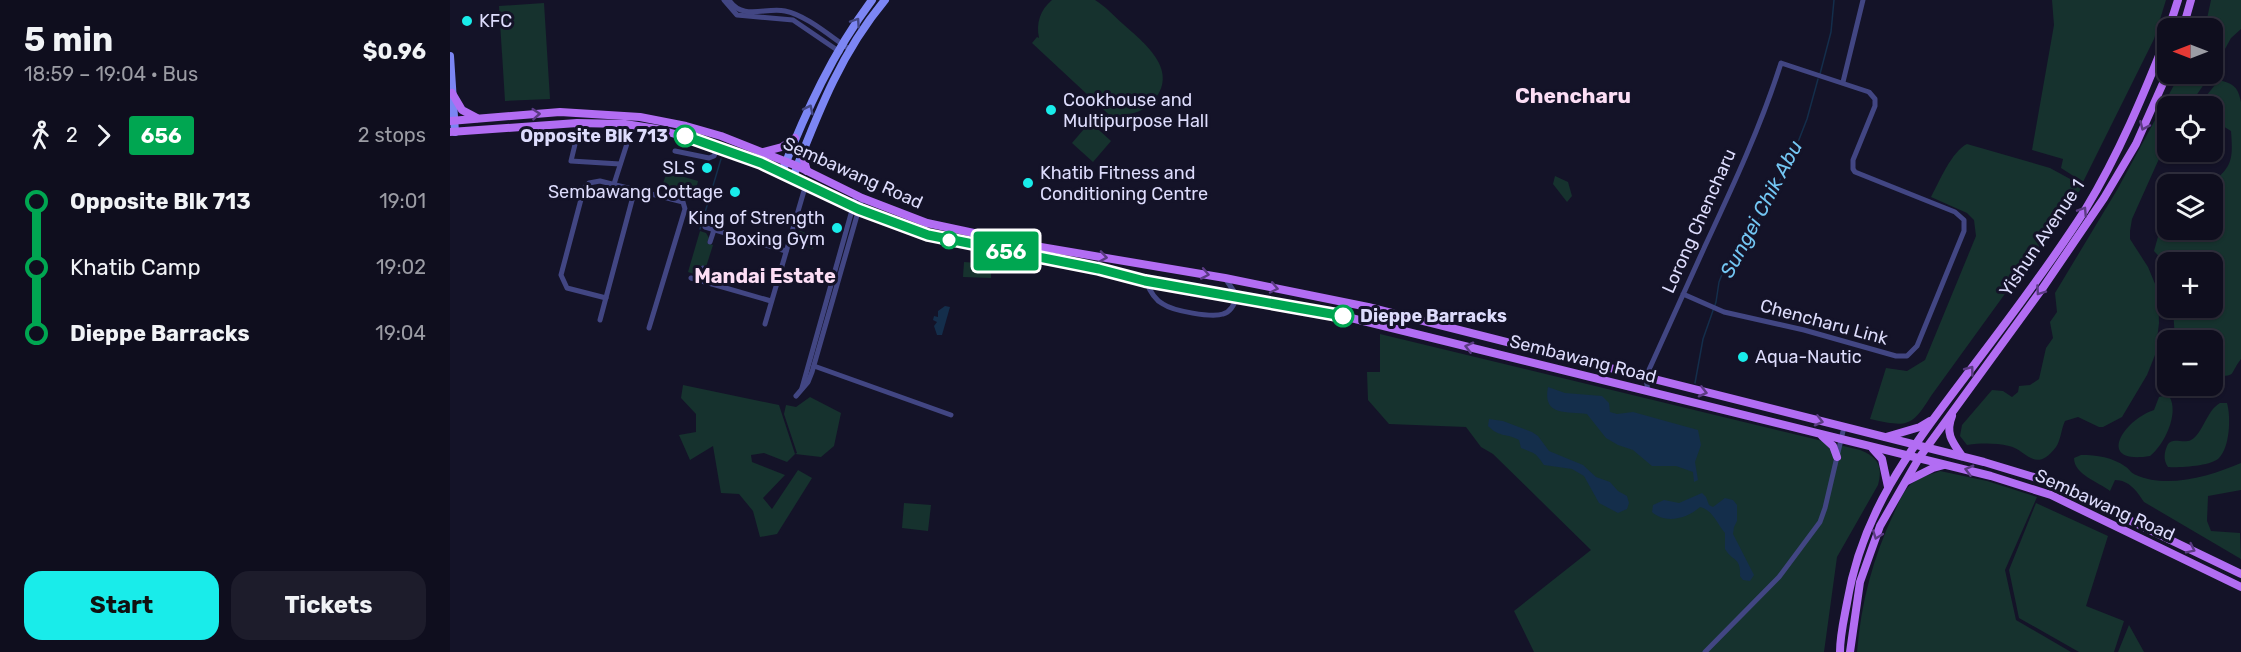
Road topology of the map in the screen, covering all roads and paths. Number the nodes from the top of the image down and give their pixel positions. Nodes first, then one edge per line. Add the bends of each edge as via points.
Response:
1 (724, 0) edge
2 (729, 0) edge
3 (872, 0) edge
4 (885, 0) edge
5 (1863, 0) edge
6 (2178, 0) edge
7 (2191, 0) edge
8 (783, 11) junction
9 (2172, 18) edge
10 (2186, 18) edge
11 (783, 19) junction
12 (843, 50) junction
13 (450, 56) edge
14 (2157, 61) edge
15 (1781, 63) joint
16 (1843, 82) junction
17 (2163, 84) edge
18 (452, 93) junction
19 (477, 118) junction
20 (452, 121) edge
21 (577, 123) junction
22 (633, 125) junction
23 (452, 132) edge
24 (577, 136) junction
25 (795, 138) junction
26 (628, 139) junction
27 (718, 146) junction
28 (675, 151) dead end
29 (762, 152) junction
30 (802, 153) junction
31 (786, 162) junction
32 (620, 164) junction
33 (797, 166) junction
34 (807, 171) junction
35 (782, 172) junction
36 (793, 177) junction
37 (614, 184) junction
38 (806, 184) junction
39 (635, 189) junction
40 (859, 197) junction
41 (855, 208) junction
42 (851, 223) junction
43 (705, 227) dead end
44 (714, 230) junction
45 (710, 242) dead end
46 (786, 251) junction
47 (702, 268) dead end
48 (691, 278) dead end
49 (1225, 278) junction
50 (699, 280) junction
51 (1145, 281) junction
52 (1683, 294) junction
53 (1237, 296) junction
54 (606, 298) junction
55 (771, 301) junction
56 (600, 320) dead end
57 (765, 324) dead end
58 (649, 328) dead end
59 (814, 366) junction
60 (1646, 378) junction
61 (1648, 392) junction
62 (1956, 406) junction
63 (951, 415) dead end
64 (1935, 417) junction
65 (1844, 427) junction
66 (1820, 435) junction
67 (1883, 437) junction
68 (1841, 440) junction
69 (1915, 445) junction
70 (1870, 446) junction
71 (1927, 447) junction
72 (1907, 455) junction
73 (1962, 456) junction
74 (1837, 457) junction
75 (1919, 458) junction
76 (1947, 464) junction
77 (1904, 483) junction
78 (1888, 487) junction
79 (2241, 574) edge
80 (2241, 587) edge
81 (1705, 652) edge
82 (1840, 652) edge
83 (1850, 652) edge

1 - 11 street via 737,15
2 - 8 street via 746,12
12 -> 3 main road
4 - 12 main road
5 - 16 street
6 - 9 main road
7 - 10 main road
8 - 11 street
8 - 12 street via 797,14
11 - 12 street via 793,20
25 -> 12 main road
12 - 30 main road
13 - 18 main road
64 -> 14 main road, Yishun Avenue 1 via 2085,209 2137,113
15 - 16 street, Chencharu Link
15 - 52 street, Lorong Chencharu via 1731,189
16 - 52 street, Chencharu Link via 1869,92 1875,102 1853,160 1855,172 1956,212 1964,220 1964,231 1917,346 1907,356 1896,356 1720,311
17 -> 62 main road, Yishun Avenue 1 via 2136,144 2104,198
18 - 19 main road via 462,110
18 - 20 main road
19 - 20 main road, Sembawang Road
19 -> 29 main road, Sembawang Road via 560,112 641,117 721,136
20 - 23 main road
21 - 22 main road, Sembawang Road
21 - 23 main road, Sembawang Road
21 - 24 street
22 - 26 street
22 - 27 main road, Sembawang Road
24 - 26 street
24 - 32 street via 572,161
25 - 29 main road via 782,147
25 - 31 main road
26 - 32 street
27 - 28 street via 709,158
27 - 35 main road, Sembawang Road
29 - 31 main road, Sembawang Road
30 - 33 main road
30 - 34 main road
31 - 33 main road, Sembawang Road
31 - 35 main road
32 - 37 street
33 - 34 main road, Sembawang Road
33 - 36 main road
34 - 40 main road, Sembawang Road
35 - 36 main road, Sembawang Road
36 - 38 main road, Sembawang Road
37 - 39 street
37 - 54 street via 593,181 584,188 561,272 567,288
38 - 41 main road, Sembawang Road
38 - 46 street
39 - 54 street
39 - 58 street via 680,201 685,206
40 - 41 street
40 -> 49 main road, Sembawang Road via 937,225
41 - 42 street
41 - 51 main road, Sembawang Road via 928,235
42 - 59 street
42 - 59 street via 798,394
43 - 44 street
44 - 45 street
44 - 46 street
46 - 55 street
47 - 50 street
48 - 50 street
49 - 53 street
49 -> 60 main road, Sembawang Road via 1368,307
50 - 55 street
51 - 53 main road, Sembawang Road
51 - 53 street via 1160,303 1211,316 1224,314
52 - 60 street, Lorong Chencharu
61 -> 53 main road, Sembawang Road via 1343,316
54 - 56 street
55 - 57 street
59 - 63 street
60 - 61 street
60 -> 65 main road, Sembawang Road
61 - 66 main road, Sembawang Road
62 - 71 main road, Yishun Avenue 1
62 - 73 main road via 1948,433
64 - 67 main road via 1920,427
64 - 69 main road, Yishun Avenue 1
65 - 67 main road, Sembawang Road
65 - 68 street
66 - 68 main road, Sembawang Road
66 - 74 main road via 1833,446
67 - 69 main road, Sembawang Road
68 - 70 main road, Sembawang Road
68 - 74 street
69 - 71 main road, Sembawang Road
69 - 72 main road, Yishun Avenue 1
70 - 72 main road, Sembawang Road
70 - 78 main road via 1882,459
71 - 73 main road, Sembawang Road
71 - 75 main road, Yishun Avenue 1
72 - 75 main road, Sembawang Road
72 - 78 main road, Yishun Avenue 1
73 -> 79 main road, Sembawang Road via 2050,482
74 - 81 street via 1825,508 1812,534 1779,577
75 - 76 main road, Sembawang Road
75 - 77 main road, Yishun Avenue 1
76 - 77 main road
80 -> 76 main road, Sembawang Road via 2050,495
77 -> 83 main road, Yishun Avenue 1 via 1880,526 1860,582
78 - 82 main road, Yishun Avenue 1 via 1869,522 1851,576

